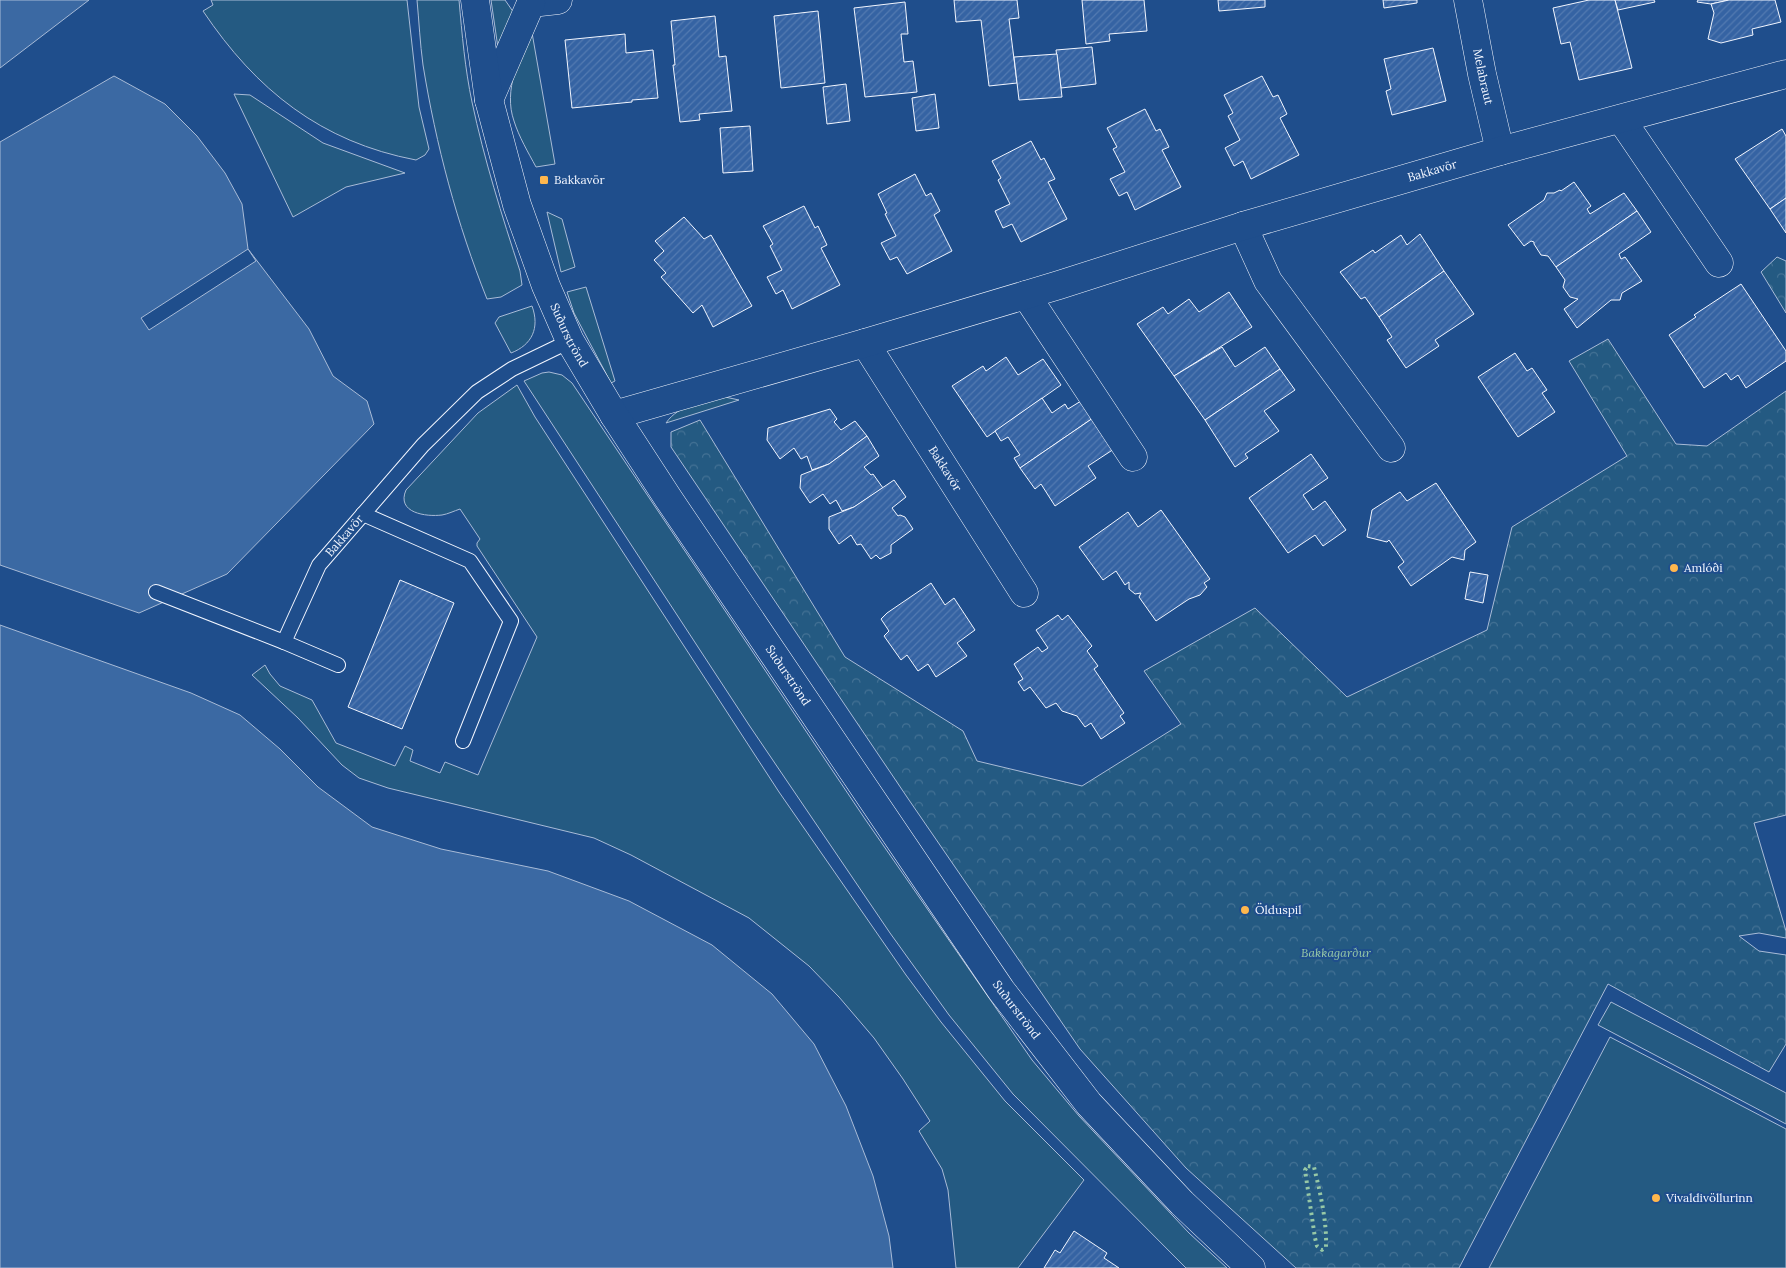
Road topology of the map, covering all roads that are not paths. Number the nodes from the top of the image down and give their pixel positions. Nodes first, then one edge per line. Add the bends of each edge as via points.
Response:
1 (475, 0) edge
2 (558, 0) edge
3 (1468, 0) edge
4 (529, 2) edge
5 (1786, 74) edge
6 (489, 100) junction
7 (1621, 119) junction
8 (1500, 151) junction
9 (1243, 226) junction
10 (1719, 263) dead end
11 (1026, 294) junction
12 (570, 342) junction
13 (865, 343) junction
14 (614, 415) junction
15 (1391, 448) dead end
16 (1134, 457) dead end
17 (363, 514) junction
18 (156, 592) dead end
19 (1024, 594) dead end
20 (284, 642) junction
21 (338, 665) dead end
22 (463, 741) dead end
23 (1250, 1268) edge

1 - 6 street, Suðurströnd
2 - 4 street
3 - 8 street, Melabraut
4 - 6 street
5 - 7 street, Bakkavör
6 - 12 street, Suðurströnd via 518,205 543,278
7 - 8 street, Bakkavör
7 - 10 street
8 - 9 street, Bakkavör
9 - 11 street, Bakkavör
9 - 15 street via 1268,281
11 - 13 street, Bakkavör
11 - 16 street
12 - 14 street, Suðurströnd
12 - 17 lane, Bakkavör via 512,369 477,392 423,445
13 - 14 street, Bakkavör
13 - 19 street, Bakkavör
14 - 23 street, Suðurströnd via 1001,990 1089,1104 1182,1203
17 - 20 lane, Bakkavör via 319,565
17 - 22 lane via 470,561 511,621
18 - 20 lane
20 - 21 lane

